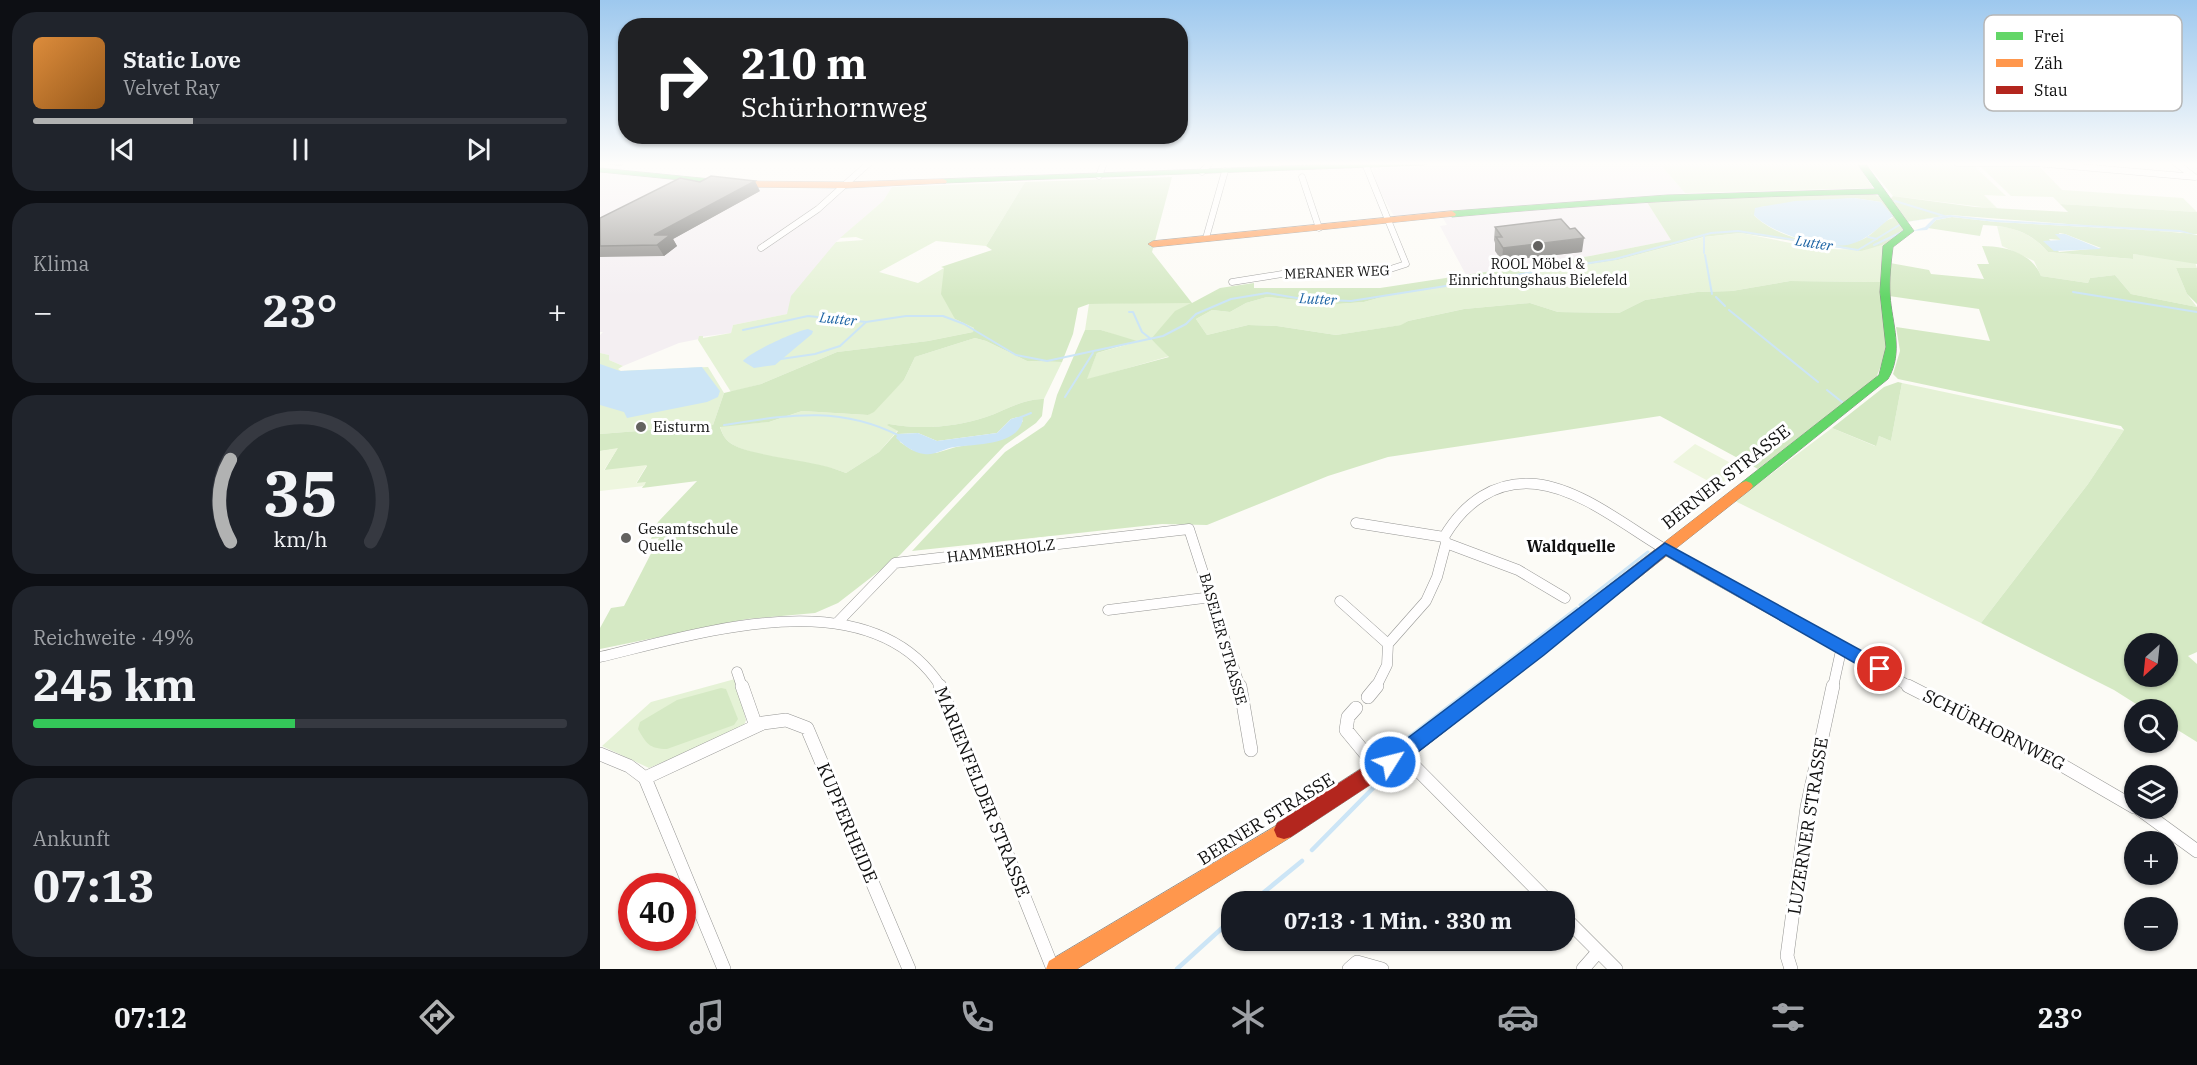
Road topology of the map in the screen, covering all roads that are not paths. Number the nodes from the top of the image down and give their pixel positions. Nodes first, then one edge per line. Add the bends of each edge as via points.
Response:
1 (817, 208) edge
2 (1214, 208) edge
3 (1312, 208) edge
4 (1383, 208) edge
5 (1517, 208) edge
6 (1893, 208) edge
7 (1388, 221) junction
8 (1319, 228) junction
9 (1206, 238) junction
10 (1153, 244) dead end
11 (761, 248) dead end
12 (1232, 282) dead end
13 (1356, 523) dead end
14 (1189, 529) joint
15 (1445, 540) junction
16 (1665, 548) junction
17 (1212, 597) junction
18 (1565, 598) dead end
19 (1340, 601) dead end
20 (1108, 610) dead end
21 (837, 623) junction
22 (1388, 644) junction
23 (1844, 648) junction
24 (600, 657) edge
25 (737, 672) dead end
26 (1368, 697) dead end
27 (1356, 708) dead end
28 (756, 726) junction
29 (1251, 750) dead end
30 (600, 754) edge
31 (1402, 754) junction
32 (1379, 770) junction
33 (645, 778) junction
34 (2124, 801) edge
35 (2152, 819) edge
36 (2197, 851) edge
37 (1538, 891) edge
38 (1575, 928) edge
39 (1598, 952) junction
40 (724, 969) edge
41 (909, 969) edge
42 (1055, 969) edge
43 (1349, 969) edge
44 (1382, 969) edge
45 (1583, 969) edge
46 (1616, 969) edge
47 (1791, 969) edge

1 - 11 street
2 - 9 street
3 - 8 street
4 - 7 street, MERANER WEG
5 - 7 street
6 - 16 street, BERNER STRASSE via 1909,231 1888,246 1885,298 1894,342 1892,360 1884,377
7 - 8 street
7 - 12 street, MERANER WEG via 1407,261 1396,269 1280,274
8 - 9 street
9 - 10 street
13 - 15 street
14 - 17 street, BASELER STRASSE
14 - 21 street, HAMMERHOLZ via 895,563
15 - 16 street, SCHÜRHORNWEG via 1461,511 1482,494 1512,484 1536,484 1587,500
15 - 18 street via 1518,570
15 - 22 street, SCHÜRHORNWEG via 1437,577 1426,601
16 - 23 street, SCHÜRHORNWEG
16 - 31 street, BERNER STRASSE
17 - 20 street
17 - 29 street, BASELER STRASSE via 1240,687
19 - 22 street
21 - 24 street, MARIENFELDER STRASSE via 814,620 753,625
21 - 42 street, MARIENFELDER STRASSE via 871,630 899,646 925,665 945,694
22 - 26 street via 1390,656 1386,667
23 - 34 street, SCHÜRHORNWEG
23 - 47 street, LUZERNER STRASSE via 1807,807 1787,956
25 - 28 street
27 - 32 street via 1348,717 1346,729
28 - 33 street, KUPFERHEIDE
28 - 41 street, KUPFERHEIDE via 782,719 797,720 807,728
30 - 33 street via 629,766
31 - 32 street, BERNER STRASSE
31 - 37 street
32 - 42 street, BERNER STRASSE
33 - 40 street
35 - 36 street, SCHÜRHORNWEG
38 - 39 street
39 - 45 street
39 - 46 street
43 - 44 street via 1357,962

